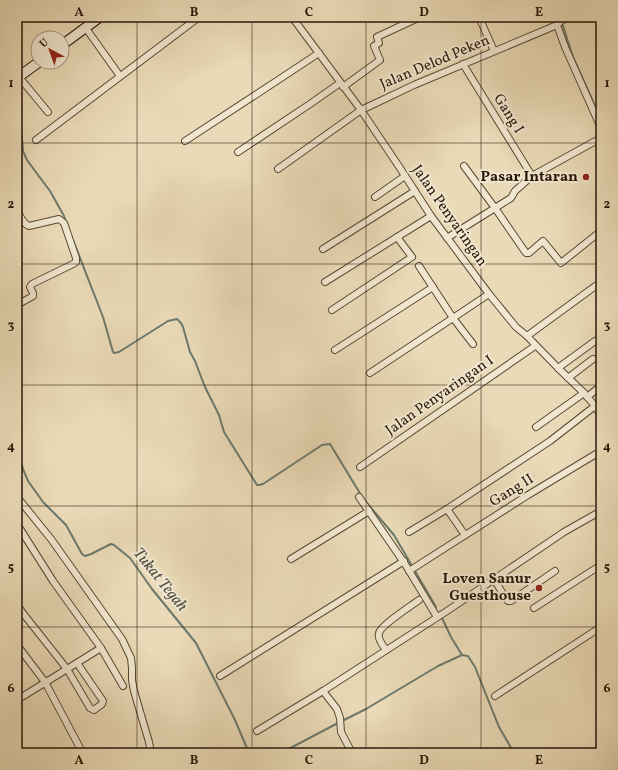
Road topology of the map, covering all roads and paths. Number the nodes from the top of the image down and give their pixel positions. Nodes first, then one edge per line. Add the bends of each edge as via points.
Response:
1 (100, 17) edge
2 (200, 17) edge
3 (292, 17) edge
4 (420, 17) edge
5 (479, 17) edge
6 (574, 17) edge
7 (560, 21) edge
8 (85, 27) junction
9 (70, 39) edge
10 (494, 52) junction
11 (318, 53) junction
12 (463, 64) junction
13 (30, 68) edge
14 (120, 76) junction
15 (18, 77) edge
16 (342, 85) junction
17 (601, 108) edge
18 (361, 110) junction
19 (48, 112) dead end
20 (594, 112) junction
21 (601, 128) edge
22 (601, 138) edge
23 (36, 140) dead end
24 (185, 141) dead end
25 (238, 152) dead end
26 (464, 166) dead end
27 (278, 169) dead end
28 (405, 176) junction
29 (532, 176) junction
30 (415, 191) junction
31 (375, 197) dead end
32 (495, 208) junction
33 (17, 210) edge
34 (431, 216) junction
35 (601, 231) edge
36 (397, 237) junction
37 (447, 238) junction
38 (323, 249) dead end
39 (419, 266) dead end
40 (325, 282) dead end
41 (601, 282) edge
42 (433, 287) junction
43 (489, 294) junction
44 (17, 305) edge
45 (332, 310) dead end
46 (453, 318) junction
47 (526, 336) junction
48 (595, 341) dead end
49 (473, 344) dead end
50 (536, 346) junction
51 (335, 350) dead end
52 (593, 359) dead end
53 (558, 368) junction
54 (370, 373) dead end
55 (568, 378) junction
56 (601, 386) edge
57 (585, 394) junction
58 (595, 406) junction
59 (601, 416) edge
60 (536, 427) dead end
61 (601, 451) edge
62 (360, 467) dead end
63 (17, 497) edge
64 (359, 497) dead end
65 (447, 509) junction
66 (369, 511) junction
67 (601, 511) edge
68 (17, 524) edge
69 (409, 532) dead end
70 (465, 535) junction
71 (292, 560) dead end
72 (404, 562) junction
73 (601, 565) edge
74 (412, 569) junction
75 (555, 571) dead end
76 (494, 579) junction
77 (419, 600) dead end
78 (17, 604) edge
79 (534, 608) dead end
80 (437, 617) junction
81 (601, 627) edge
82 (17, 645) edge
83 (101, 648) junction
84 (386, 650) junction
85 (77, 662) junction
86 (67, 669) junction
87 (220, 676) dead end
88 (45, 682) junction
89 (123, 686) dead end
90 (323, 691) junction
91 (495, 696) dead end
92 (17, 700) edge
93 (257, 731) dead end
94 (80, 750) dead end
95 (151, 753) edge
96 (352, 753) edge

1 - 8 street
2 - 14 street
3 - 11 street, Jalan Penyaringan
4 - 16 street via 377,37 380,43 374,46 380,60
5 - 10 street
6 - 7 street, Jalan Delod Peken
7 - 10 street, Jalan Delod Peken
7 - 20 street via 565,47
8 - 9 street
8 - 14 street
10 - 12 street, Jalan Delod Peken
11 - 16 street, Jalan Penyaringan
11 - 24 street
12 - 18 street, Jalan Delod Peken
12 - 29 street, Gang I
13 - 15 street
14 - 23 street
15 - 19 street
16 - 18 street, Jalan Penyaringan
16 - 25 street
17 - 20 street
18 - 27 street, Jalan Delod Peken
18 - 28 street, Jalan Penyaringan
20 - 21 street
22 - 29 street
26 - 32 street
28 - 30 street, Jalan Penyaringan
28 - 31 street
29 - 32 street via 511,198
30 - 34 street, Jalan Penyaringan
30 - 38 street
32 - 35 street via 526,253 543,241 561,263
32 - 37 street
33 - 44 street via 26,226 61,220 76,258 73,264 32,284 30,287 33,296
34 - 36 street
34 - 37 street, Jalan Penyaringan
36 - 40 street
36 - 45 street via 412,257
37 - 43 street, Jalan Penyaringan
39 - 42 street
41 - 47 street
42 - 46 street
42 - 51 street
43 - 46 street
43 - 47 street, Jalan Penyaringan
46 - 49 street
46 - 54 street
47 - 50 street, Jalan Penyaringan
48 - 53 street
50 - 53 street, Jalan Penyaringan
50 - 62 street, Jalan Penyaringan I
52 - 55 street
53 - 55 street, Jalan Penyaringan
55 - 57 street, Jalan Penyaringan
56 - 57 street
57 - 58 street, Jalan Penyaringan
57 - 60 street
58 - 59 street, Jalan Penyaringan
58 - 65 street via 550,441
61 - 70 street, Gang II
63 - 95 street via 51,539 122,639 131,658 134,691
64 - 66 street
65 - 69 street
65 - 70 street
66 - 71 street
66 - 72 street
67 - 76 street via 564,532
68 - 83 street via 53,581
70 - 74 street, Gang II
72 - 74 street
72 - 87 street
73 - 79 street
74 - 80 street
75 - 76 street via 511,601 506,600
76 - 80 street
77 - 84 street via 379,632
78 - 86 street
80 - 84 street
81 - 91 street
82 - 88 street
83 - 85 street
83 - 89 street
84 - 90 street
85 - 86 street
85 - 86 street via 103,701 94,710 90,708
86 - 88 street
88 - 92 street
88 - 94 street
90 - 93 street
90 - 96 street via 337,709 341,732

